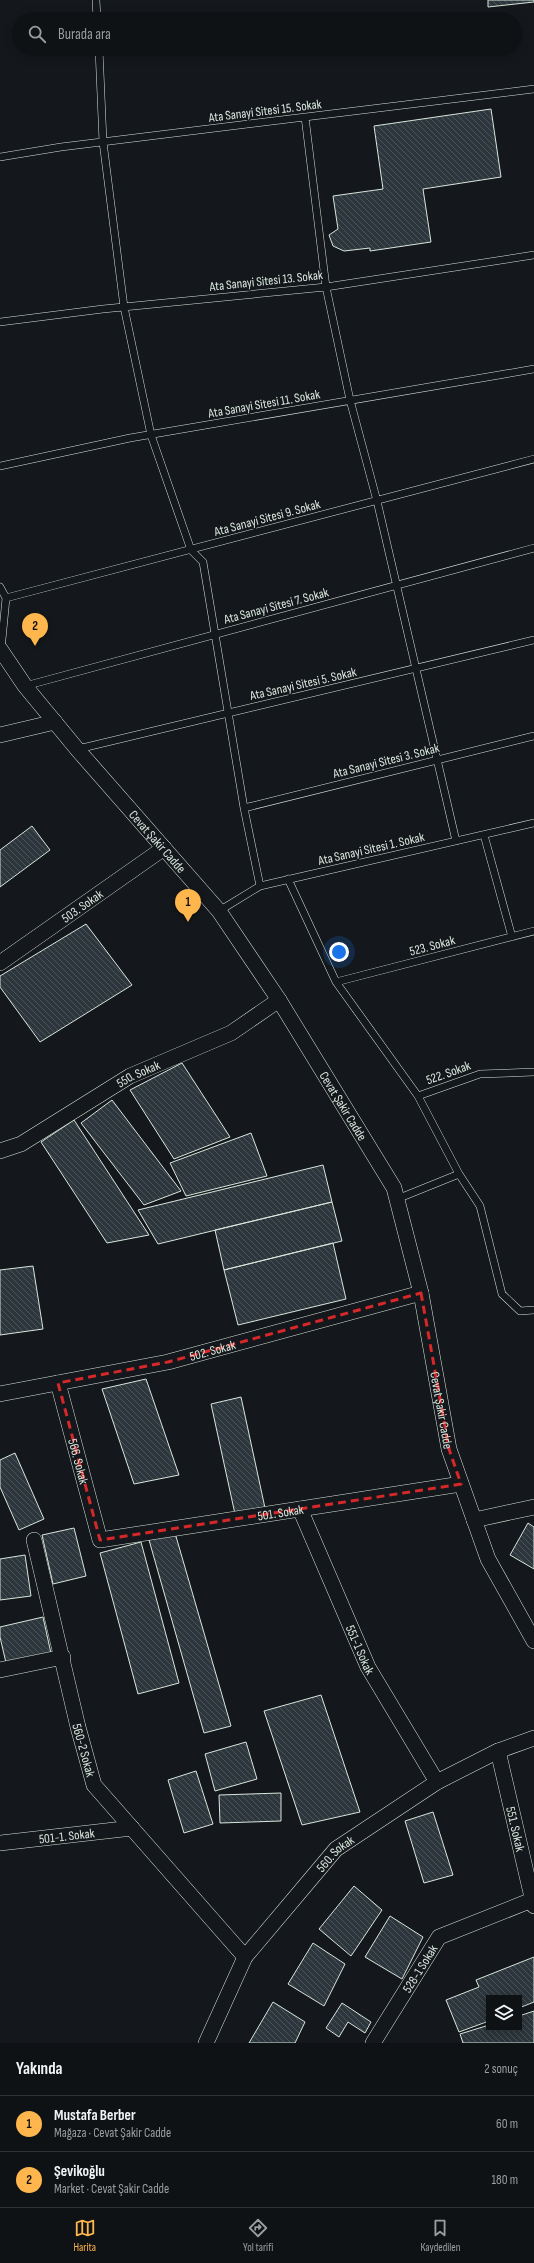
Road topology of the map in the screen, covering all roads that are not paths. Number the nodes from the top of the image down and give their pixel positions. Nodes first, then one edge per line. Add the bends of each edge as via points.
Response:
1 (96, 0) edge
2 (97, 12) edge
3 (99, 56) edge
4 (534, 89) edge
5 (305, 117) junction
6 (103, 142) junction
7 (0, 157) edge
8 (534, 255) edge
9 (326, 287) junction
10 (124, 307) junction
11 (0, 322) edge
12 (534, 370) edge
13 (350, 400) junction
14 (151, 435) junction
15 (534, 460) edge
16 (0, 466) edge
17 (377, 501) junction
18 (534, 548) edge
19 (191, 550) junction
20 (396, 584) junction
21 (0, 587) edge
22 (6, 598) junction
23 (217, 633) junction
24 (534, 640) edge
25 (0, 650) edge
26 (416, 668) junction
27 (25, 686) junction
28 (229, 713) junction
29 (55, 722) junction
30 (0, 735) edge
31 (534, 736) edge
32 (77, 749) junction
33 (437, 760) junction
34 (244, 808) junction
35 (534, 824) edge
36 (484, 835) junction
37 (456, 841) junction
38 (164, 848) junction
39 (288, 880) junction
40 (260, 886) junction
41 (219, 911) junction
42 (534, 931) edge
43 (512, 937) junction
44 (0, 963) edge
45 (336, 982) junction
46 (280, 1000) junction
47 (534, 1072) edge
48 (418, 1096) junction
49 (0, 1151) edge
50 (459, 1174) junction
51 (397, 1200) junction
52 (421, 1293) junction
53 (534, 1310) edge
54 (58, 1383) junction
55 (0, 1394) edge
56 (461, 1484) junction
57 (534, 1507) edge
58 (300, 1509) junction
59 (474, 1520) junction
60 (34, 1540) dead end
61 (100, 1540) joint
62 (534, 1640) edge
63 (62, 1657) junction
64 (0, 1670) edge
65 (534, 1738) edge
66 (498, 1750) junction
67 (437, 1782) junction
68 (132, 1828) junction
69 (0, 1843) edge
70 (533, 1903) edge
71 (244, 1957) junction
72 (206, 2043) edge
73 (373, 2043) edge

1 - 2 lane
3 - 6 lane
4 - 5 lane, Ata Sanayi Sitesi 15. Sokak
5 - 6 lane, Ata Sanayi Sitesi 15. Sokak
5 - 9 lane
6 - 7 lane, Ata Sanayi Sitesi 15. Sokak
6 - 10 lane
8 - 9 lane, Ata Sanayi Sitesi 13. Sokak
9 - 10 lane, Ata Sanayi Sitesi 13. Sokak
9 - 13 lane
10 - 11 lane, Ata Sanayi Sitesi 13. Sokak
10 - 14 lane
12 - 13 lane, Ata Sanayi Sitesi 11. Sokak
13 - 14 lane, Ata Sanayi Sitesi 11. Sokak
13 - 17 lane
14 - 16 lane, Ata Sanayi Sitesi 11. Sokak
14 - 19 lane
15 - 17 lane, Ata Sanayi Sitesi 9. Sokak
17 - 19 lane, Ata Sanayi Sitesi 9. Sokak
17 - 20 lane
18 - 20 lane, Ata Sanayi Sitesi 7. Sokak
19 - 22 lane, Ata Sanayi Sitesi 9. Sokak
19 - 23 lane via 203,562
20 - 23 lane, Ata Sanayi Sitesi 7. Sokak
20 - 26 lane
21 - 22 lane
22 - 25 lane
23 - 27 lane, Ata Sanayi Sitesi 7. Sokak
23 - 28 lane
24 - 26 lane, Ata Sanayi Sitesi 5. Sokak
25 - 27 street, Cevat Şakir Cadde
26 - 28 lane, Ata Sanayi Sitesi 5. Sokak
26 - 33 lane
27 - 29 street, Cevat Şakir Cadde
28 - 32 lane, Ata Sanayi Sitesi 5. Sokak
28 - 34 lane
29 - 30 street
29 - 32 street, Cevat Şakir Cadde
31 - 33 lane, Ata Sanayi Sitesi 3. Sokak
32 - 38 street, Cevat Şakir Cadde
33 - 34 lane, Ata Sanayi Sitesi 3. Sokak
33 - 37 lane
34 - 40 lane
35 - 36 lane, Ata Sanayi Sitesi 1. Sokak
36 - 37 lane, Ata Sanayi Sitesi 1. Sokak
36 - 43 lane
37 - 39 lane, Ata Sanayi Sitesi 1. Sokak
38 - 41 street, Cevat Şakir Cadde
38 - 44 street, 503. Sokak
39 - 40 lane, Ata Sanayi Sitesi 1. Sokak
39 - 45 lane
40 - 41 lane, Ata Sanayi Sitesi 1. Sokak
41 - 46 street, Cevat Şakir Cadde
42 - 43 lane, 523. Sokak
43 - 45 lane, 523. Sokak
45 - 48 lane
46 - 49 street, 550. Sokak via 231,1033 130,1076 21,1144
46 - 51 street, Cevat Şakir Cadde via 394,1188
47 - 48 lane, 522. Sokak via 480,1074
48 - 50 lane
50 - 51 lane
50 - 53 lane via 480,1206 502,1294 520,1311
51 - 52 street, Cevat Şakir Cadde
52 - 54 street, 502. Sokak via 168,1362
52 - 56 street, Cevat Şakir Cadde via 449,1449
54 - 55 street, 502. Sokak
54 - 61 street, 566. Sokak
56 - 58 street, 501. Sokak
56 - 59 street, Cevat Şakir Cadde
57 - 59 street
58 - 61 street, 501. Sokak
58 - 67 street, 551-1 Sokak via 368,1667
59 - 62 street, Cevat Şakir Cadde via 488,1559
60 - 63 street, 560-2 Sokak
63 - 64 street
63 - 68 street, 560-2 Sokak via 94,1785
65 - 66 street, 560. Sokak
66 - 67 street, 560. Sokak
66 - 70 street, 551. Sokak
67 - 71 street, 560. Sokak via 336,1849
68 - 69 street, 501-1. Sokak
68 - 71 street, 560-2 Sokak
70 - 73 street, 528-1 Sokak via 439,1937
71 - 72 street, 560. Sokak

